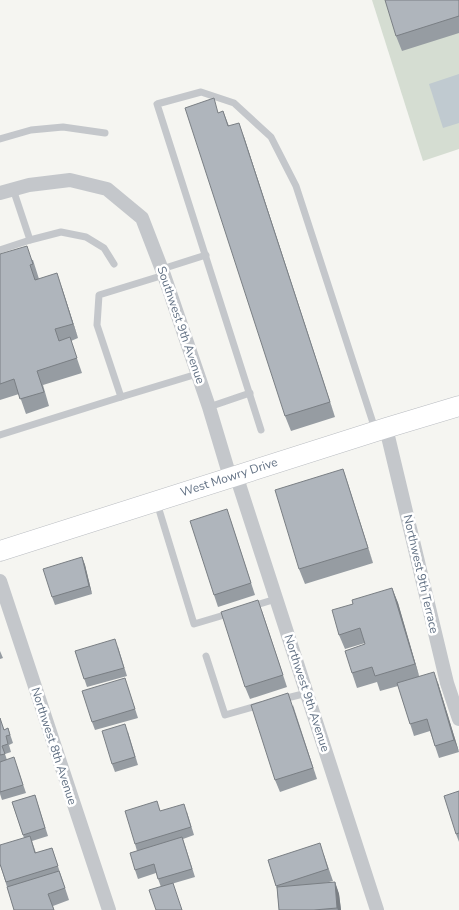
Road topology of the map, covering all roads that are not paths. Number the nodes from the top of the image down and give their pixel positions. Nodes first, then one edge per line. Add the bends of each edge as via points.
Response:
1 (105, 133) dead end
2 (0, 139) edge
3 (3, 192) edge
4 (30, 240) junction
5 (0, 250) edge
6 (206, 255) junction
7 (114, 264) dead end
8 (163, 272) junction
9 (198, 374) junction
10 (250, 393) junction
11 (121, 397) junction
12 (459, 406) edge
13 (209, 407) junction
14 (381, 429) junction
15 (261, 430) dead end
16 (0, 435) edge
17 (233, 476) junction
18 (156, 501) junction
19 (0, 551) edge
20 (0, 581) edge
21 (276, 599) junction
22 (3, 601) edge
23 (249, 608) edge
24 (240, 610) edge
25 (206, 656) dead end
26 (306, 692) junction
27 (280, 700) edge
28 (270, 703) edge
29 (459, 719) edge
30 (109, 910) edge
31 (377, 910) edge

1 - 2 lane via 63,127 31,130
3 - 4 lane
3 - 8 street, Southwest 9th Avenue via 29,184 70,180 107,189 142,218
4 - 5 lane
4 - 7 lane via 61,232 86,237 104,248
6 - 8 lane
6 - 10 lane
6 - 14 lane via 158,104 201,92 234,103 271,137 296,186
8 - 9 street, Southwest 9th Avenue
8 - 11 lane via 99,295 98,325
9 - 11 lane
9 - 13 street, Southwest 9th Avenue
10 - 13 lane
10 - 15 lane
11 - 16 lane
12 - 14 street, West Mowry Drive
13 - 17 street, Southwest 9th Avenue
14 - 17 street, West Mowry Drive
14 - 29 street, Northwest 9th Terrace
17 - 18 street, West Mowry Drive
17 - 21 street, Northwest 9th Avenue
18 - 19 street, West Mowry Drive
18 - 24 lane via 194,624
20 - 22 street, Northwest 8th Avenue
21 - 23 lane
21 - 26 street, Northwest 9th Avenue
22 - 30 street, Northwest 8th Avenue
25 - 28 lane via 226,715
26 - 27 lane
26 - 31 street, Northwest 9th Avenue

